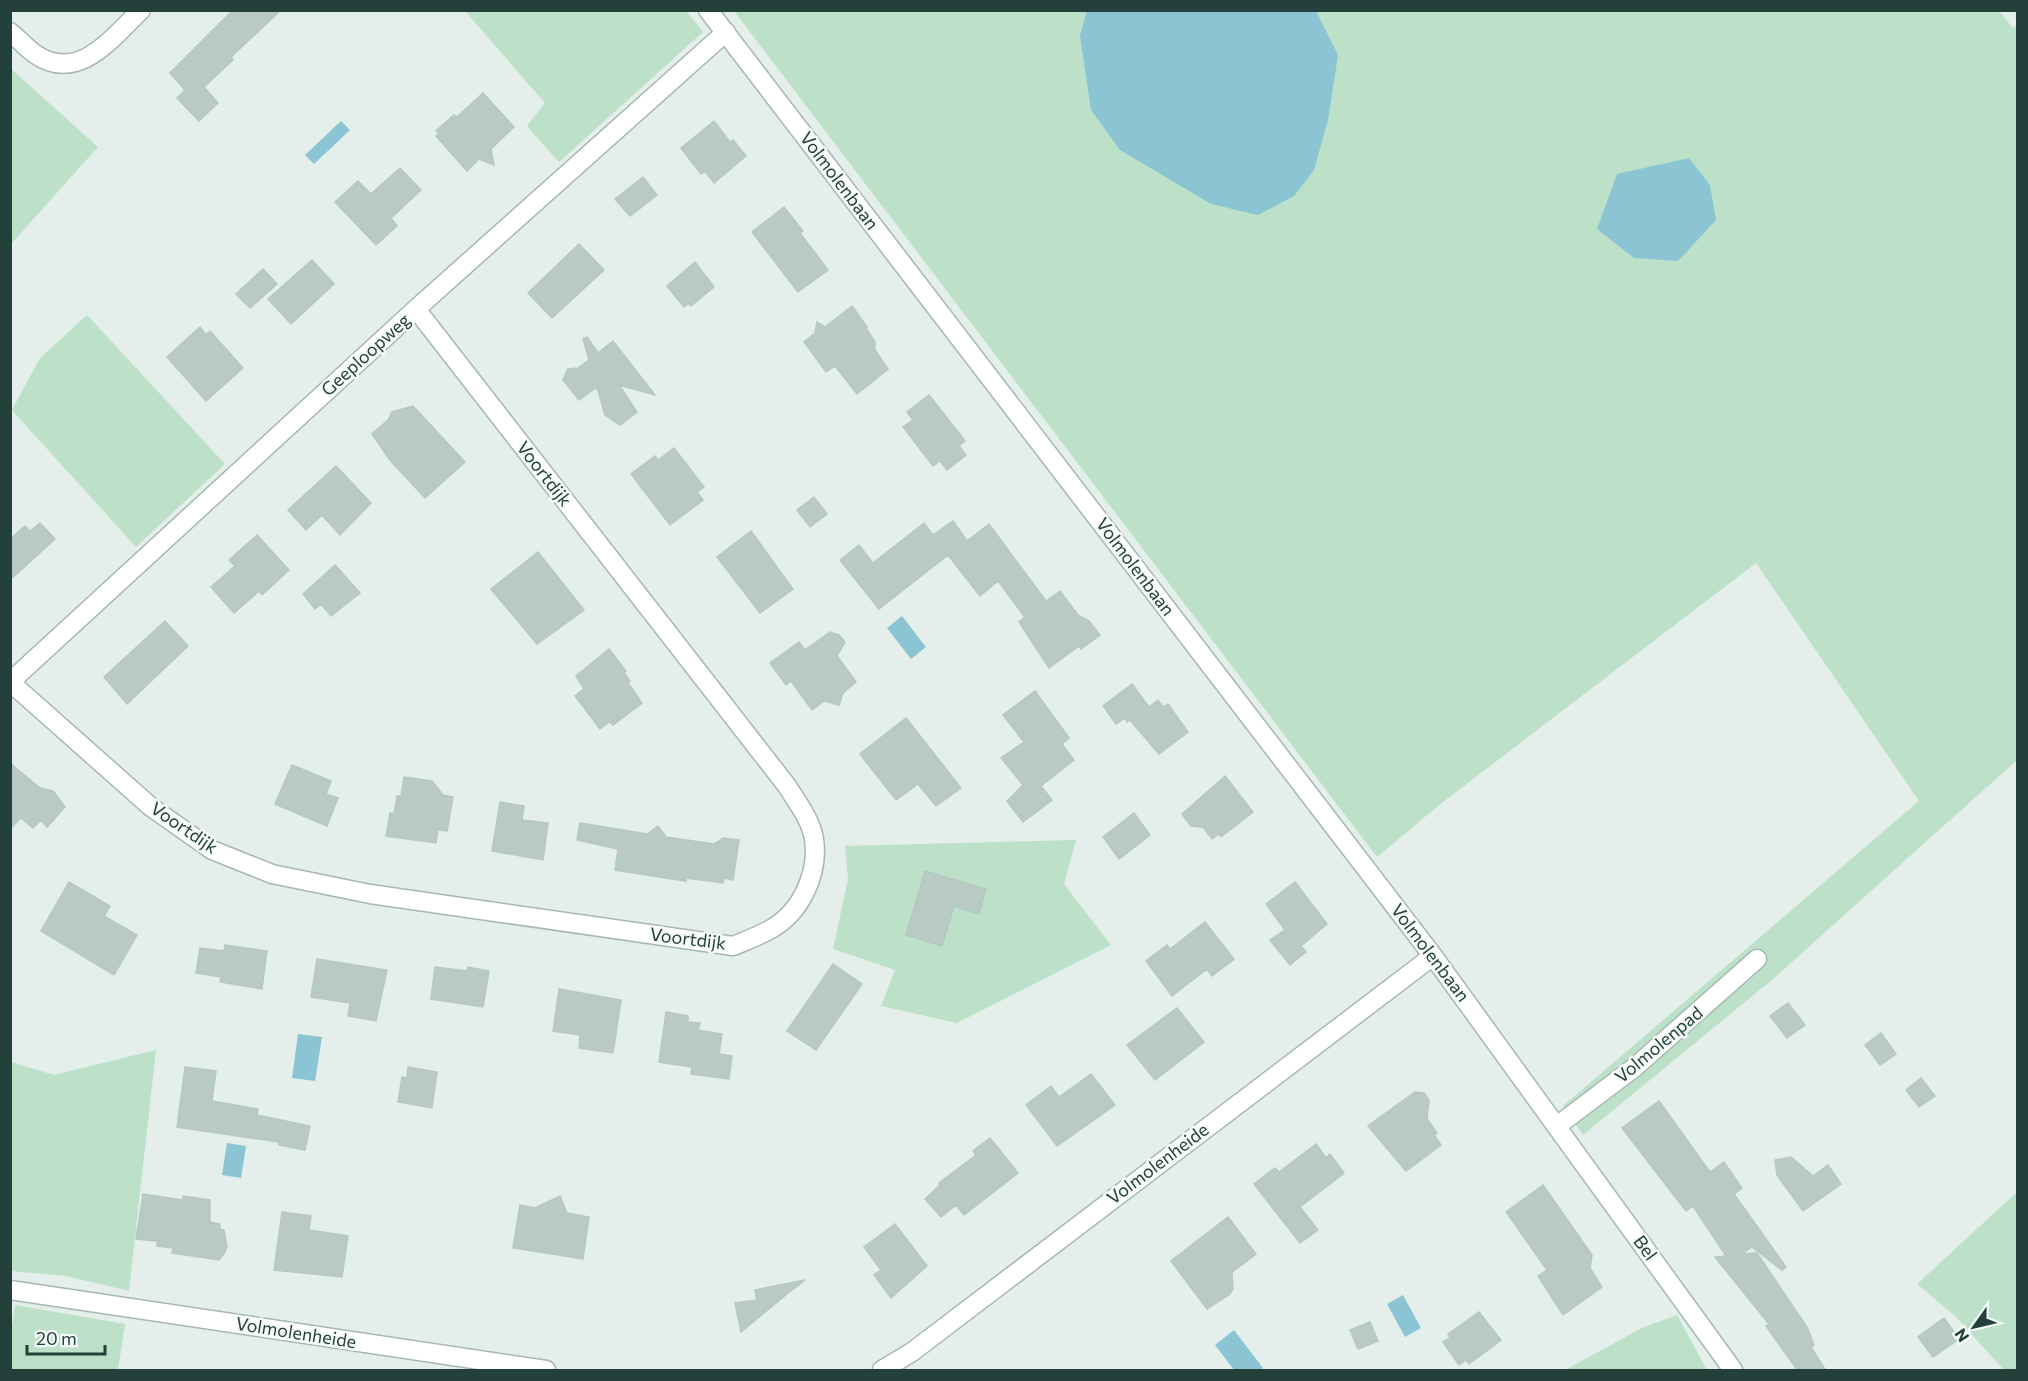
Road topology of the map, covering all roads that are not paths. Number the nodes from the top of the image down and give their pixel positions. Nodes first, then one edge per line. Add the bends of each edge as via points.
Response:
1 (141, 10) edge
2 (708, 10) edge
3 (10, 32) edge
4 (726, 32) junction
5 (416, 309) junction
6 (10, 682) edge
7 (1433, 956) junction
8 (1757, 959) dead end
9 (1557, 1126) junction
10 (10, 1290) edge
11 (546, 1371) edge
12 (882, 1371) edge
13 (1733, 1371) edge

1 - 3 street via 87,60 63,66 36,55
2 - 4 street, Volmolenbaan
4 - 5 street, Geeploopweg
4 - 7 street, Volmolenbaan
5 - 6 street, Geeploopweg
5 - 6 street, Voortdijk via 804,812 814,839 813,875 802,901 780,922 733,946 370,894 272,874 212,850 151,807
7 - 9 street, Volmolenbaan
7 - 12 street, Volmolenheide
8 - 9 street, Volmolenpad via 1635,1067
9 - 13 street, Bel
10 - 11 street, Volmolenheide

